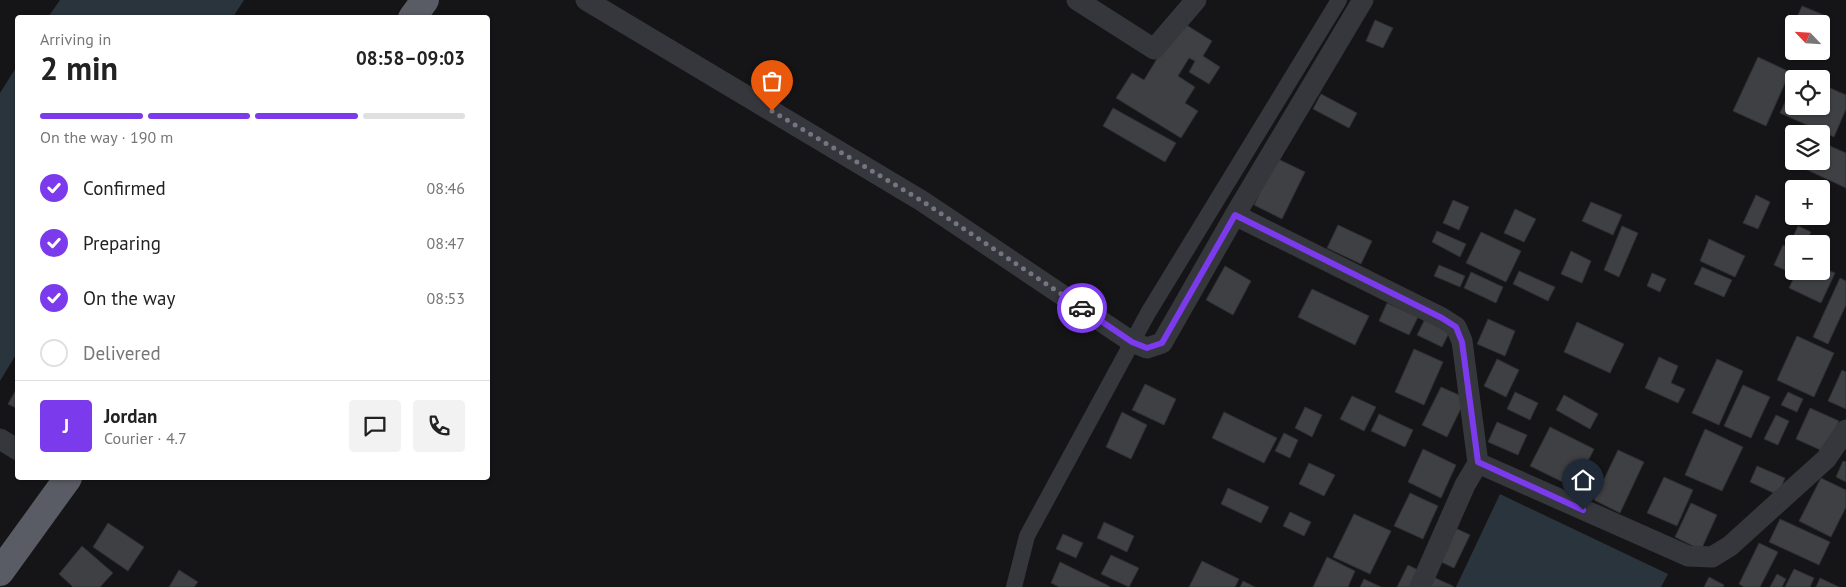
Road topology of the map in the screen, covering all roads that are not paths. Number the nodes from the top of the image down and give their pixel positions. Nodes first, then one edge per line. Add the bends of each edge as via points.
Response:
1 (425, 0) edge
2 (586, 0) edge
3 (1077, 0) edge
4 (1196, 0) edge
5 (1339, 0) edge
6 (1363, 0) edge
7 (414, 15) edge
8 (1235, 215) junction
9 (1132, 342) junction
10 (1846, 430) edge
11 (0, 438) edge
12 (15, 448) edge
13 (1478, 462) junction
14 (64, 480) edge
15 (0, 572) edge
16 (1014, 587) edge
17 (1420, 587) edge

1 - 7 highway
2 - 9 street via 922,201
3 - 4 street via 1154,49
5 - 9 street
6 - 8 street
8 - 9 street via 1162,343 1147,348
8 - 13 street via 1456,327 1462,342
9 - 16 street via 1027,536
10 - 13 street via 1826,459 1730,546 1712,557 1688,556
11 - 12 street
13 - 17 street
14 - 15 highway

